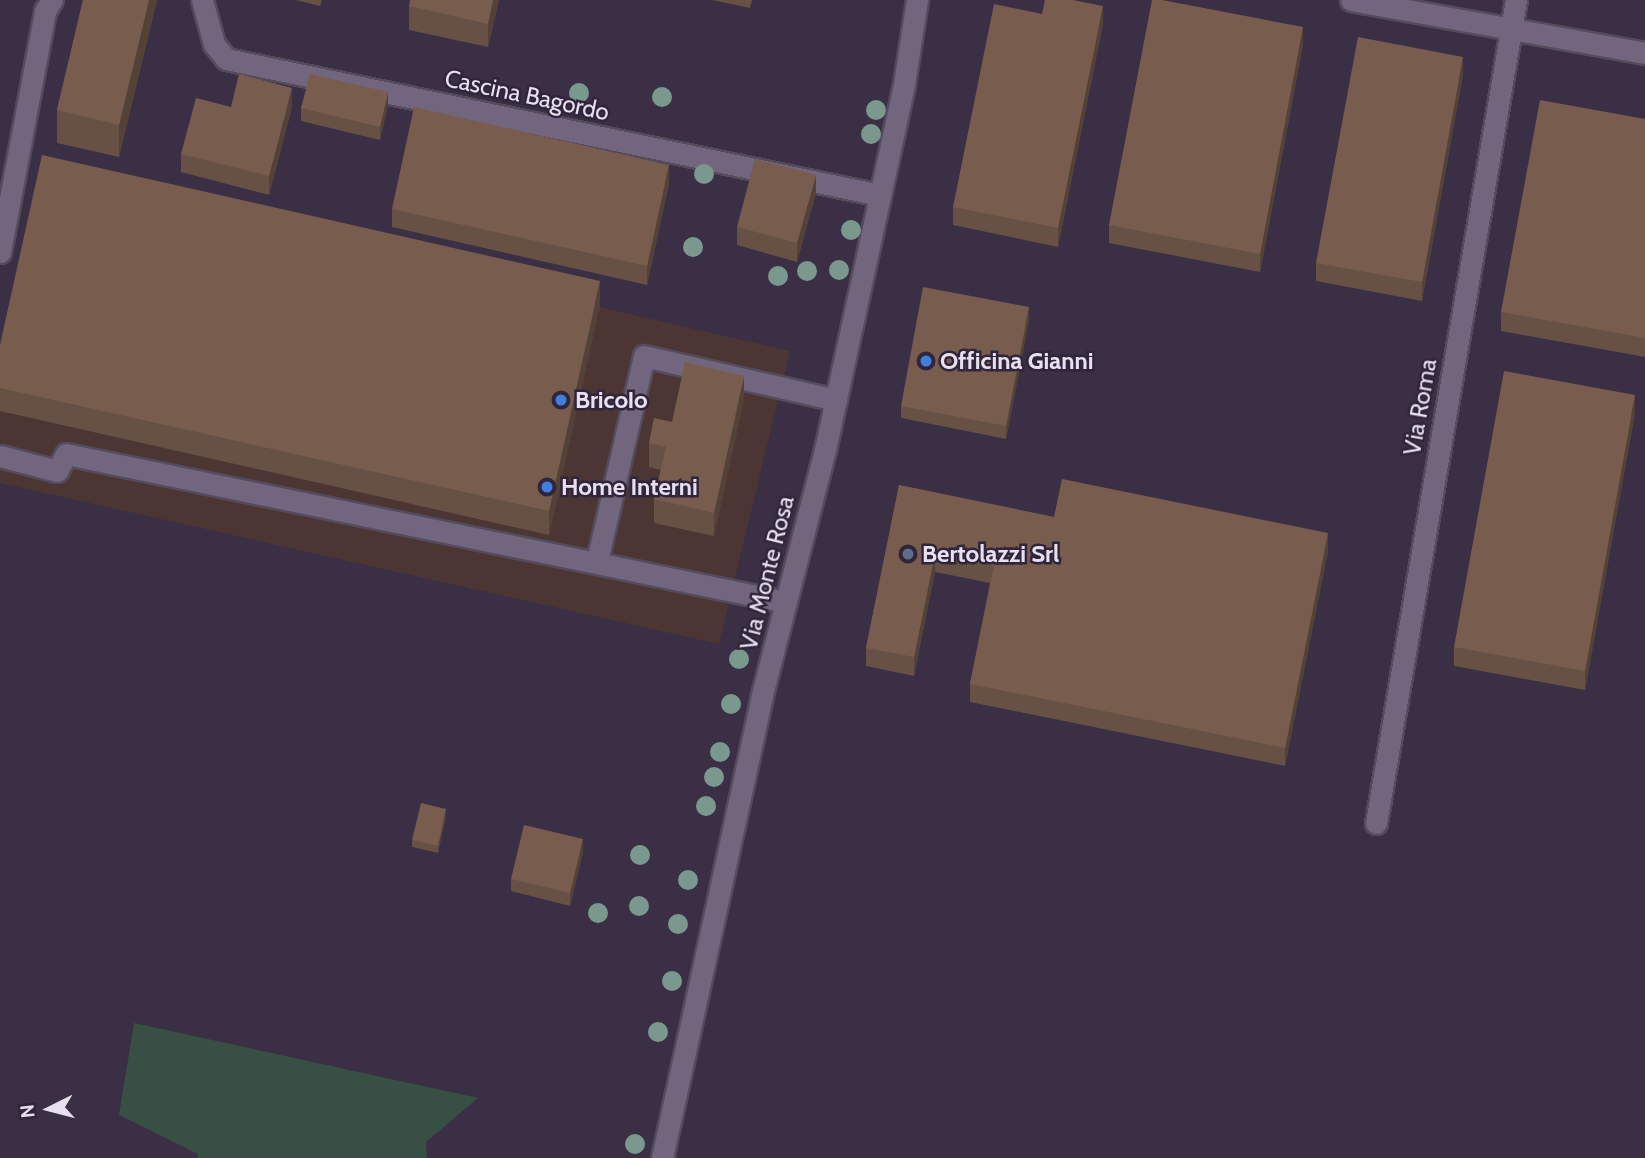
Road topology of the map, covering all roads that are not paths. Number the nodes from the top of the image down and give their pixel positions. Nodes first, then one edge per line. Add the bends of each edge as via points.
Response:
1 (52, 0) edge
2 (202, 0) edge
3 (917, 0) edge
4 (1351, 0) edge
5 (1516, 0) edge
6 (1510, 30) junction
7 (1645, 53) edge
8 (880, 195) junction
9 (0, 252) edge
10 (836, 400) junction
11 (0, 456) edge
12 (597, 561) junction
13 (786, 602) junction
14 (1376, 823) dead end
15 (662, 1158) edge

1 - 9 street via 45,12
2 - 8 street, Cascina Bagordo via 214,44 226,60
3 - 8 street, Via Monte Rosa
4 - 6 street
5 - 6 street, Via Roma
6 - 7 street
6 - 14 street, Via Roma
8 - 10 street, Via Monte Rosa
10 - 12 street via 644,356
10 - 13 street, Via Monte Rosa
11 - 12 street via 57,471 66,454
12 - 13 street
13 - 15 street, Via Monte Rosa

